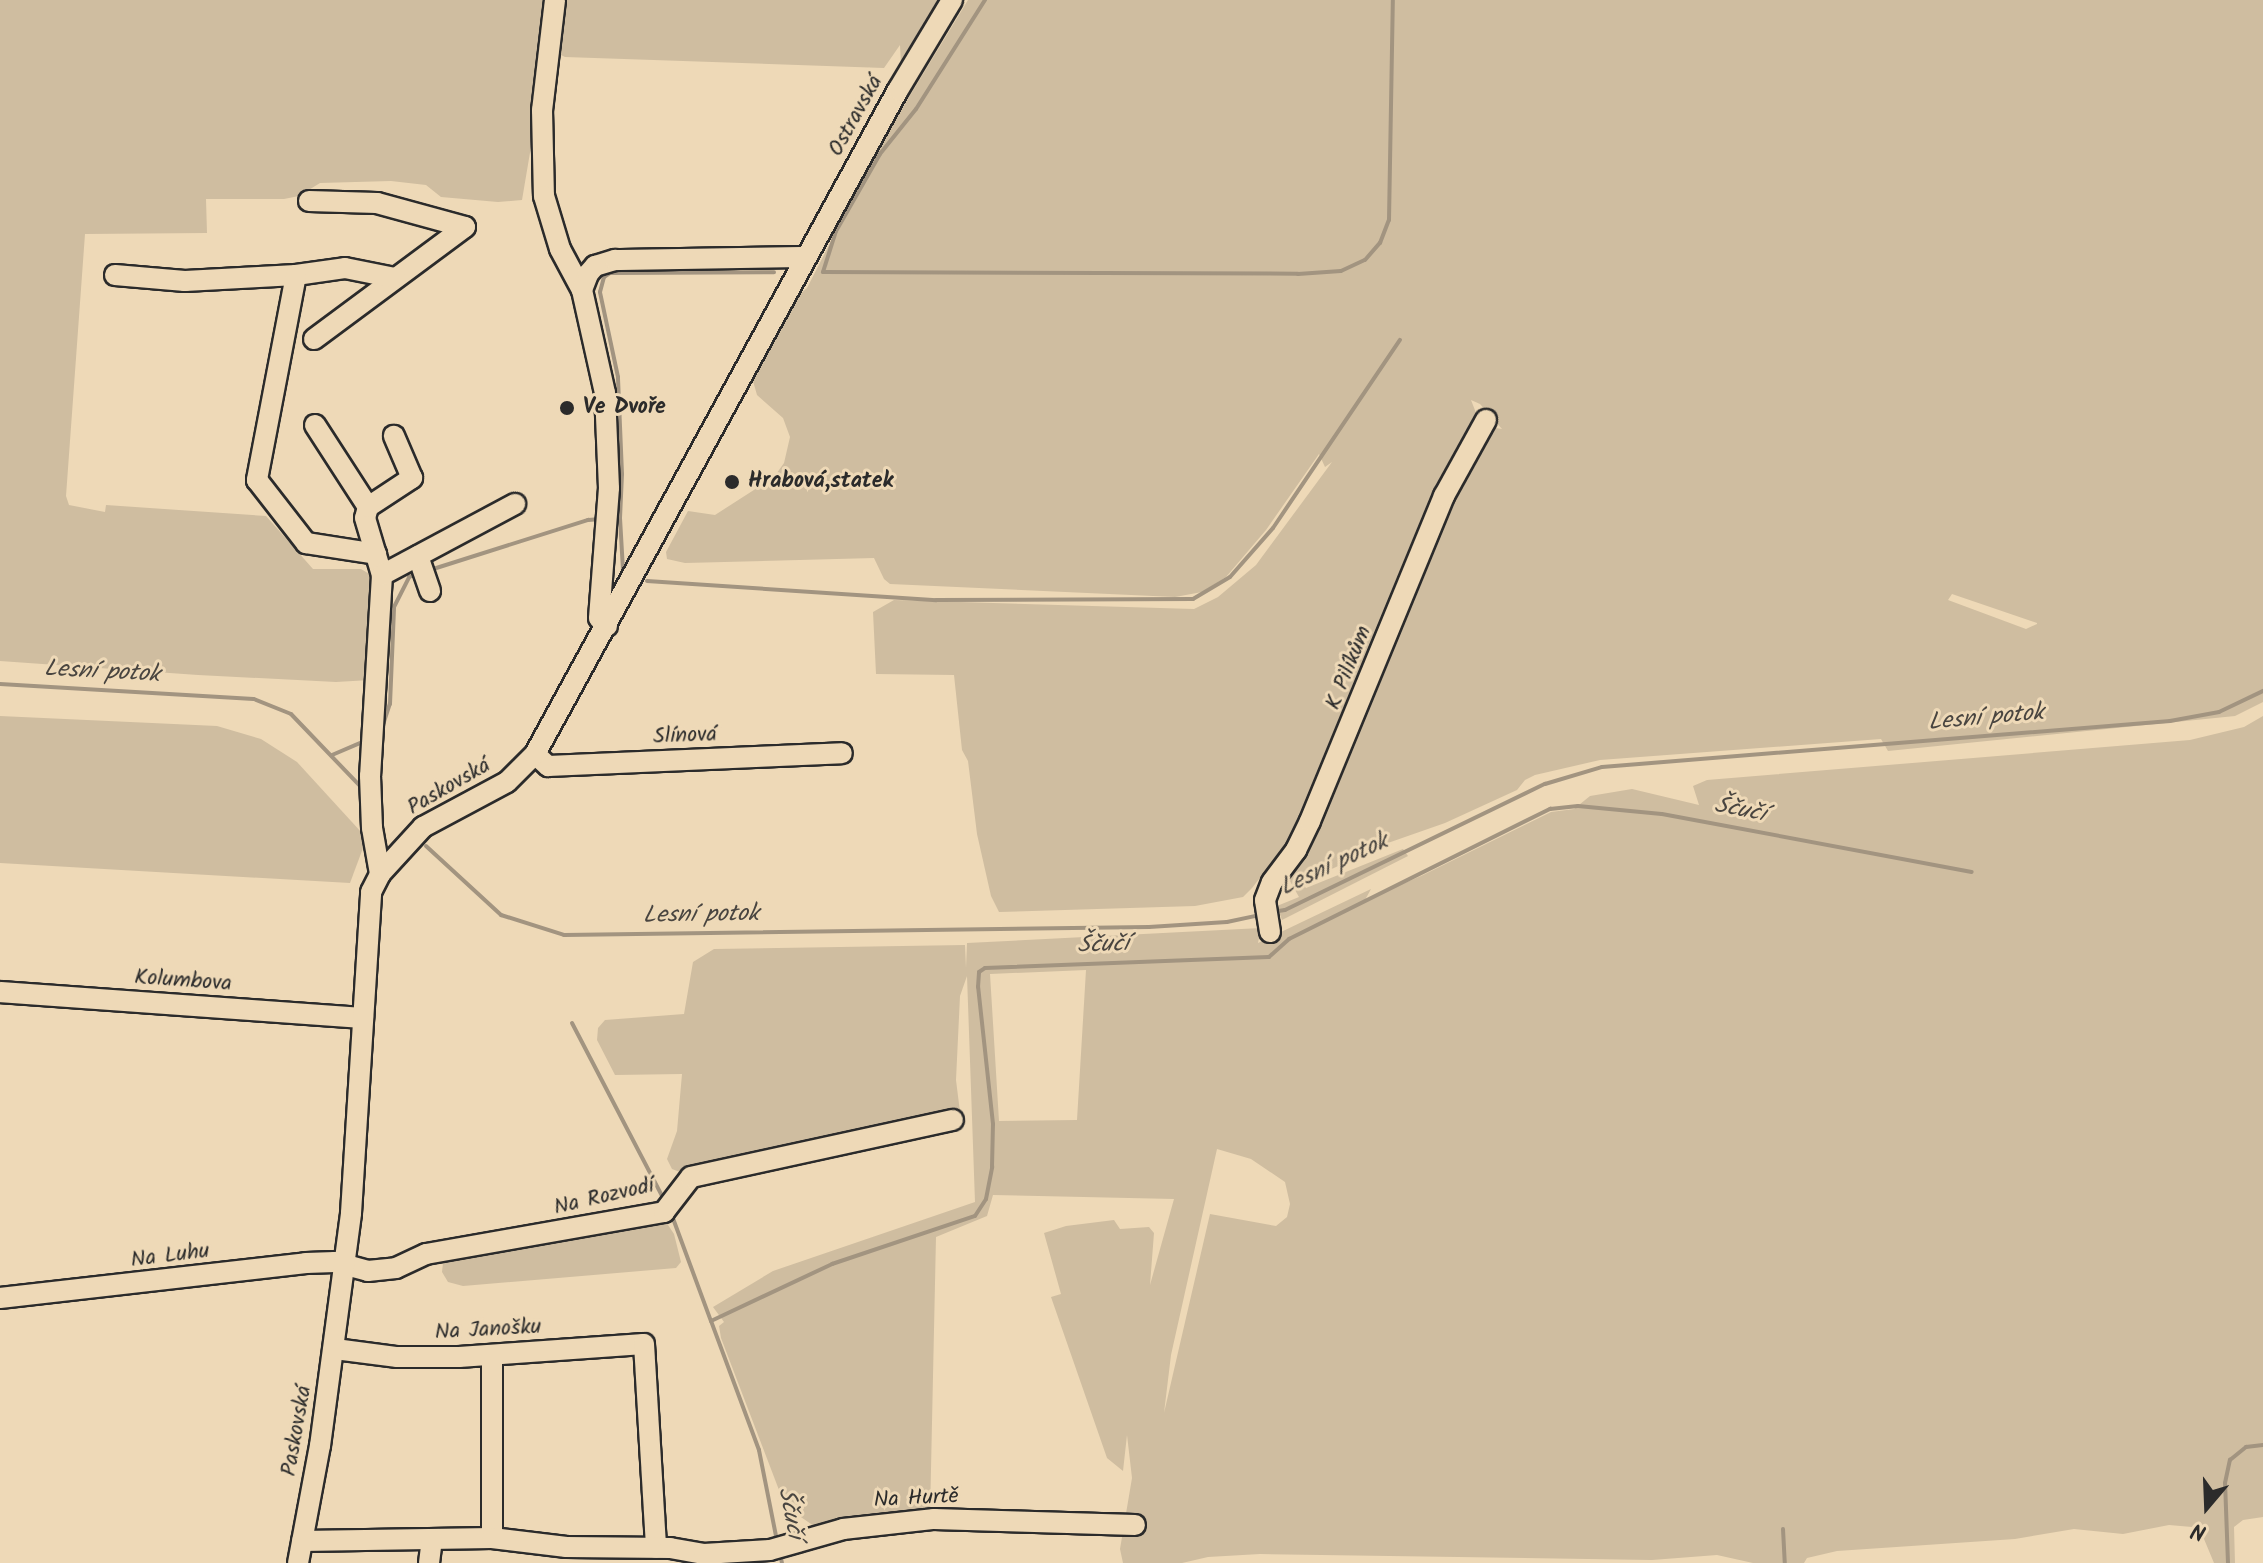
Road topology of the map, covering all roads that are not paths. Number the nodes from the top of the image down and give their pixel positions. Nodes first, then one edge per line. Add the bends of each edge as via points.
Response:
1 (555, 0) edge
2 (952, 0) edge
3 (309, 201) dead end
4 (806, 257) junction
5 (115, 275) dead end
6 (296, 275) junction
7 (395, 278) junction
8 (582, 290) junction
9 (314, 339) dead end
10 (1486, 420) dead end
11 (315, 425) dead end
12 (394, 436) dead end
13 (515, 504) dead end
14 (368, 507) junction
15 (376, 554) junction
16 (382, 575) junction
17 (607, 626) junction
18 (842, 753) dead end
19 (535, 754) junction
20 (380, 874) junction
21 (1269, 920) dead end
22 (0, 992) edge
23 (363, 1018) junction
24 (953, 1120) dead end
25 (345, 1265) junction
26 (0, 1298) edge
27 (335, 1349) junction
28 (492, 1355) junction
29 (1135, 1525) dead end
30 (492, 1538) junction
31 (432, 1539) junction
32 (302, 1541) junction
33 (656, 1548) junction
34 (565, 1555) edge
35 (703, 1558) edge
36 (298, 1563) edge
37 (429, 1563) edge

1 - 8 street via 542,110 544,196 560,249
2 - 4 street, Ostravská
3 - 7 street via 377,203 465,227
4 - 8 street via 615,260 595,266
4 - 17 street, Paskovská
5 - 6 street via 185,281
6 - 7 street via 345,268
6 - 15 street via 257,480 306,543
7 - 9 street
8 - 17 street via 605,393 609,488 599,618
10 - 21 street, K Pilíkům via 1444,496 1296,850 1272,882
11 - 14 street
12 - 14 street via 412,478
13 - 16 street via 424,574
14 - 15 street via 365,518
15 - 16 street
16 - 20 street via 371,794
17 - 19 street, Paskovská
18 - 19 street, Slínová via 548,766
19 - 20 street, Paskovská via 507,782 423,827
20 - 23 street, Paskovská via 368,906
22 - 23 street, Kolumbova
23 - 25 street, Paskovská
24 - 25 street, Na Rozvodí via 691,1177 664,1212 426,1254 396,1268 368,1271
25 - 26 street, Na Luhu via 306,1263
25 - 27 street, Paskovská
27 - 28 street, Na Janošku via 397,1357
27 - 32 street, Paskovská
28 - 30 street
28 - 33 street, Na Janošku via 644,1344
29 - 35 street, Na Hurtě via 934,1519 843,1529 779,1548
30 - 31 street, Na Hurtě
30 - 34 street, Na Hurtě
31 - 32 street, Na Hurtě
31 - 37 street
32 - 36 street, Paskovská
33 - 34 street, Na Hurtě
33 - 35 street, Na Hurtě

